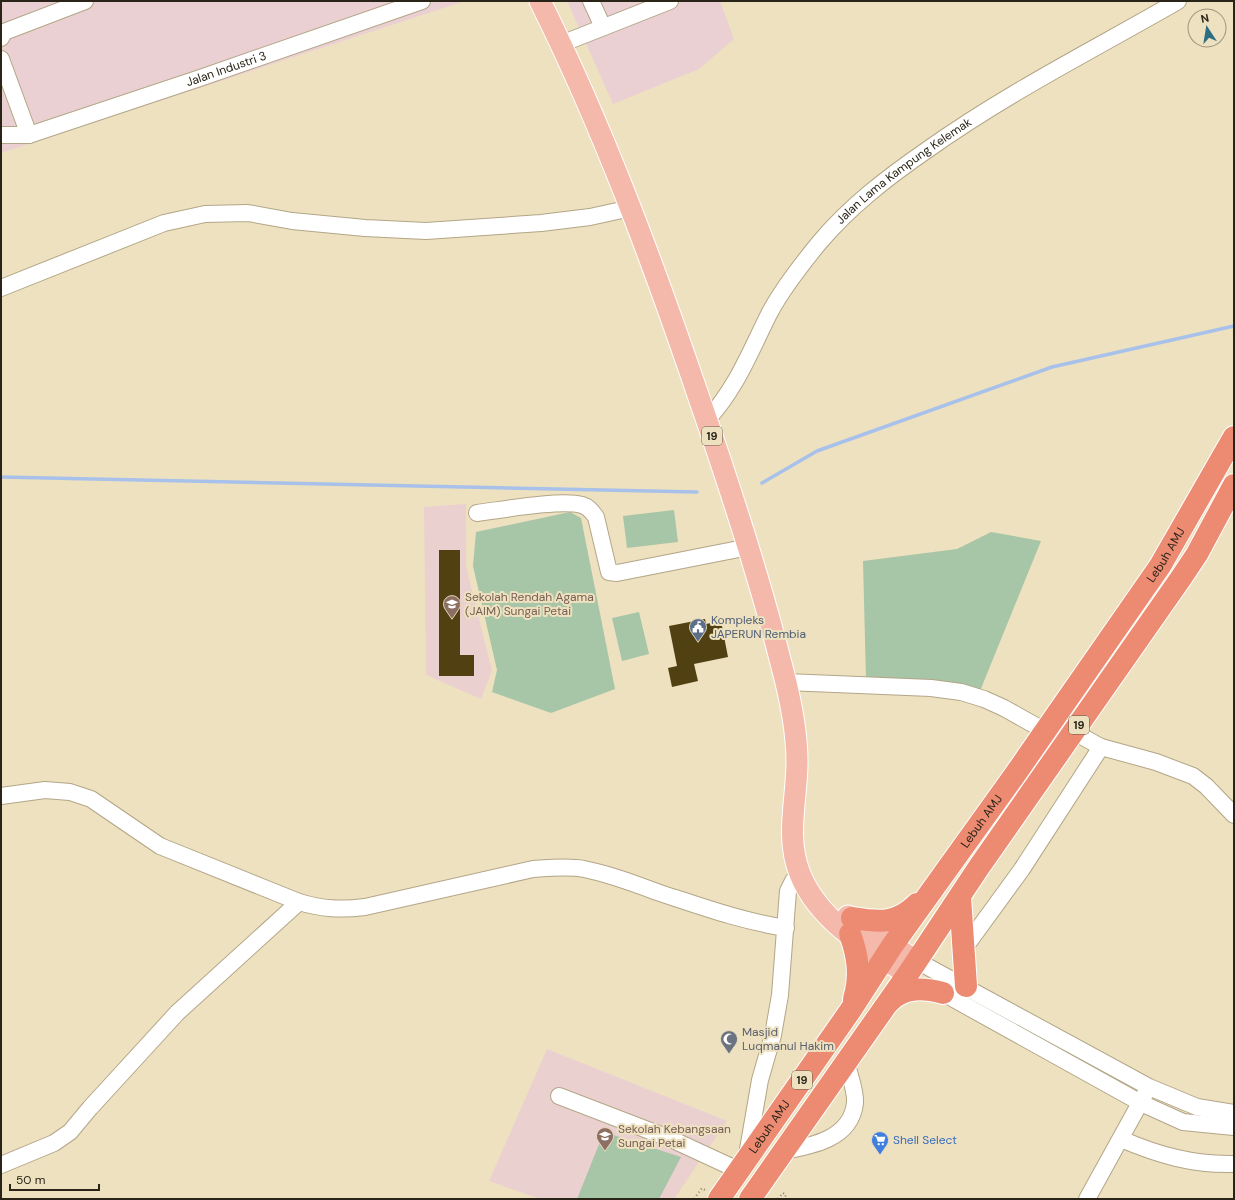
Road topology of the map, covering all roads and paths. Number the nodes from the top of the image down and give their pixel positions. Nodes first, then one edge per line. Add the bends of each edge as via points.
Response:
1 (85, 1) edge
2 (422, 1) edge
3 (540, 1) edge
4 (591, 1) edge
5 (670, 1) edge
6 (1178, 1) edge
7 (653, 4) edge
8 (604, 27) junction
9 (1, 38) edge
10 (561, 44) junction
11 (1, 59) edge
12 (1, 134) edge
13 (29, 135) junction
14 (631, 208) junction
15 (1, 288) edge
16 (707, 420) junction
17 (1234, 437) edge
18 (1234, 485) edge
19 (477, 513) dead end
20 (749, 547) junction
21 (786, 682) junction
22 (1045, 732) junction
23 (1074, 732) junction
24 (1101, 747) junction
25 (1, 796) edge
26 (1234, 815) edge
27 (804, 881) junction
28 (932, 890) junction
29 (960, 897) junction
30 (299, 902) junction
31 (851, 926) junction
32 (786, 928) junction
33 (963, 950) junction
34 (888, 953) junction
35 (913, 968) junction
36 (966, 986) junction
37 (943, 993) junction
38 (888, 1003) junction
39 (850, 1011) junction
40 (846, 1061) junction
41 (1149, 1087) junction
42 (558, 1096) dead end
43 (1141, 1103) junction
44 (1234, 1113) edge
45 (1234, 1127) edge
46 (1121, 1139) junction
47 (784, 1151) junction
48 (743, 1163) junction
49 (1234, 1164) edge
50 (1, 1165) edge
51 (687, 1196) dead end
52 (686, 1199) edge
53 (719, 1199) edge
54 (750, 1199) edge
55 (778, 1199) edge
56 (784, 1199) edge
57 (1087, 1199) edge

1 - 9 street via 4,32
2 - 13 street, Jalan Industri 3
3 - 10 main road, 19
4 - 8 street
5 - 7 street
6 - 16 street, Jalan Lama Kampung Kelemak via 990,106 908,163 860,201 819,242 787,286 770,312 728,395
7 - 8 street
8 - 10 street
10 - 14 main road, 19
11 - 13 street
12 - 13 street
14 - 15 street via 590,217 542,223 426,231 292,221 248,213 205,214 164,223
14 - 16 main road, 19
16 - 20 main road, 19
17 - 22 highway, Lebuh AMJ / 19 via 1160,566
18 - 23 highway, Lebuh AMJ / 19 via 1197,554
19 - 20 street via 565,503 582,505 590,509 596,517 609,572 617,573
20 - 21 main road, 19
21 - 22 street via 931,688 961,692 1004,708
21 - 27 main road, 19 via 798,760 792,839
22 - 28 highway, Lebuh AMJ / 19
23 - 24 street
23 - 29 highway, Lebuh AMJ / 19
24 - 26 street via 1156,762 1193,776
24 - 33 street via 1022,869
25 - 30 street via 45,790 70,792 91,800 160,846
27 - 31 main road, 19 via 812,899 821,910
27 - 32 street via 793,881 788,892
28 - 31 highway via 914,908 897,919
28 - 34 highway, Lebuh AMJ / 19
29 - 33 highway
29 - 35 highway, Lebuh AMJ / 19
30 - 32 street via 319,908 341,910 532,869 583,868 728,916
30 - 50 street via 177,1014 70,1132 54,1143
31 - 34 main road, 19
31 - 39 highway via 859,976
32 - 48 street via 780,995 773,1035 758,1087
33 - 36 highway
34 - 35 main road, 19
34 - 39 highway, Lebuh AMJ / 19
35 - 36 street
35 - 37 street
35 - 38 highway, Lebuh AMJ / 19
36 - 41 street
37 - 38 highway via 927,988 910,989
37 - 43 street
38 - 40 highway, Lebuh AMJ / 19
39 - 48 highway, Lebuh AMJ / 19
40 - 47 highway, Lebuh AMJ / 19
40 - 47 street via 855,1103 845,1126 822,1142
41 - 43 street
41 - 44 street via 1197,1107
42 - 48 street
43 - 45 street via 1183,1122
43 - 46 street
46 - 49 street via 1153,1153 1209,1165
46 - 57 street
47 - 54 highway, Lebuh AMJ / 19
48 - 53 highway, Lebuh AMJ / 19
51 - 52 path
55 - 56 path via 783,1193 786,1195

